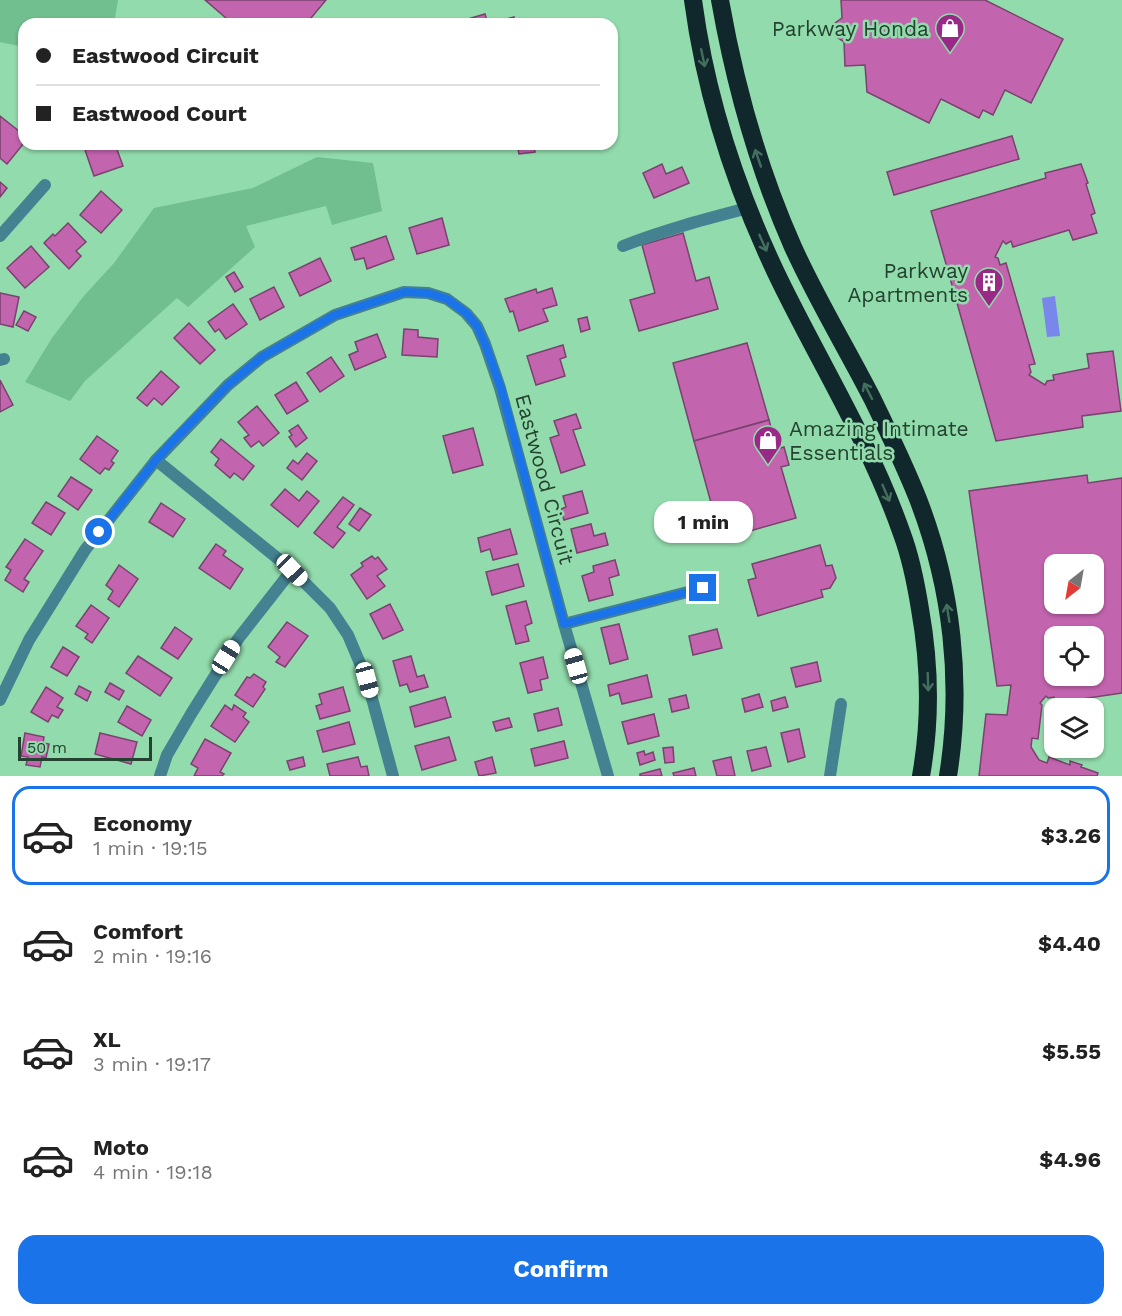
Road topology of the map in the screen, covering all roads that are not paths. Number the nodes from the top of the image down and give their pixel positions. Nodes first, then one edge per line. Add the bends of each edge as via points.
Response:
1 (693, 0) edge
2 (720, 0) edge
3 (45, 185) dead end
4 (748, 208) junction
5 (0, 236) edge
6 (623, 246) dead end
7 (156, 460) junction
8 (292, 570) junction
9 (703, 588) dead end
10 (564, 624) junction
11 (0, 699) edge
12 (841, 704) dead end
13 (160, 776) edge
14 (393, 776) edge
15 (608, 776) edge
16 (830, 776) edge
17 (921, 776) edge
18 (948, 776) edge

1 -> 4 highway via 715,112
18 -> 2 highway via 955,713 953,660 939,566 918,500 888,431 794,249 771,193 738,90
3 - 5 street
4 - 6 street
4 -> 17 highway via 871,459 909,554 929,681
7 - 8 street
7 - 10 street, Eastwood Circuit via 228,385 262,357 335,315 404,292 447,299 477,326 501,388
7 - 11 street, Eastwood Circuit via 85,550 28,640
8 - 13 street via 238,639 167,755
8 - 14 street via 330,608 348,635 367,680
9 - 10 street
10 - 15 street, Eastwood Circuit
12 - 16 street

